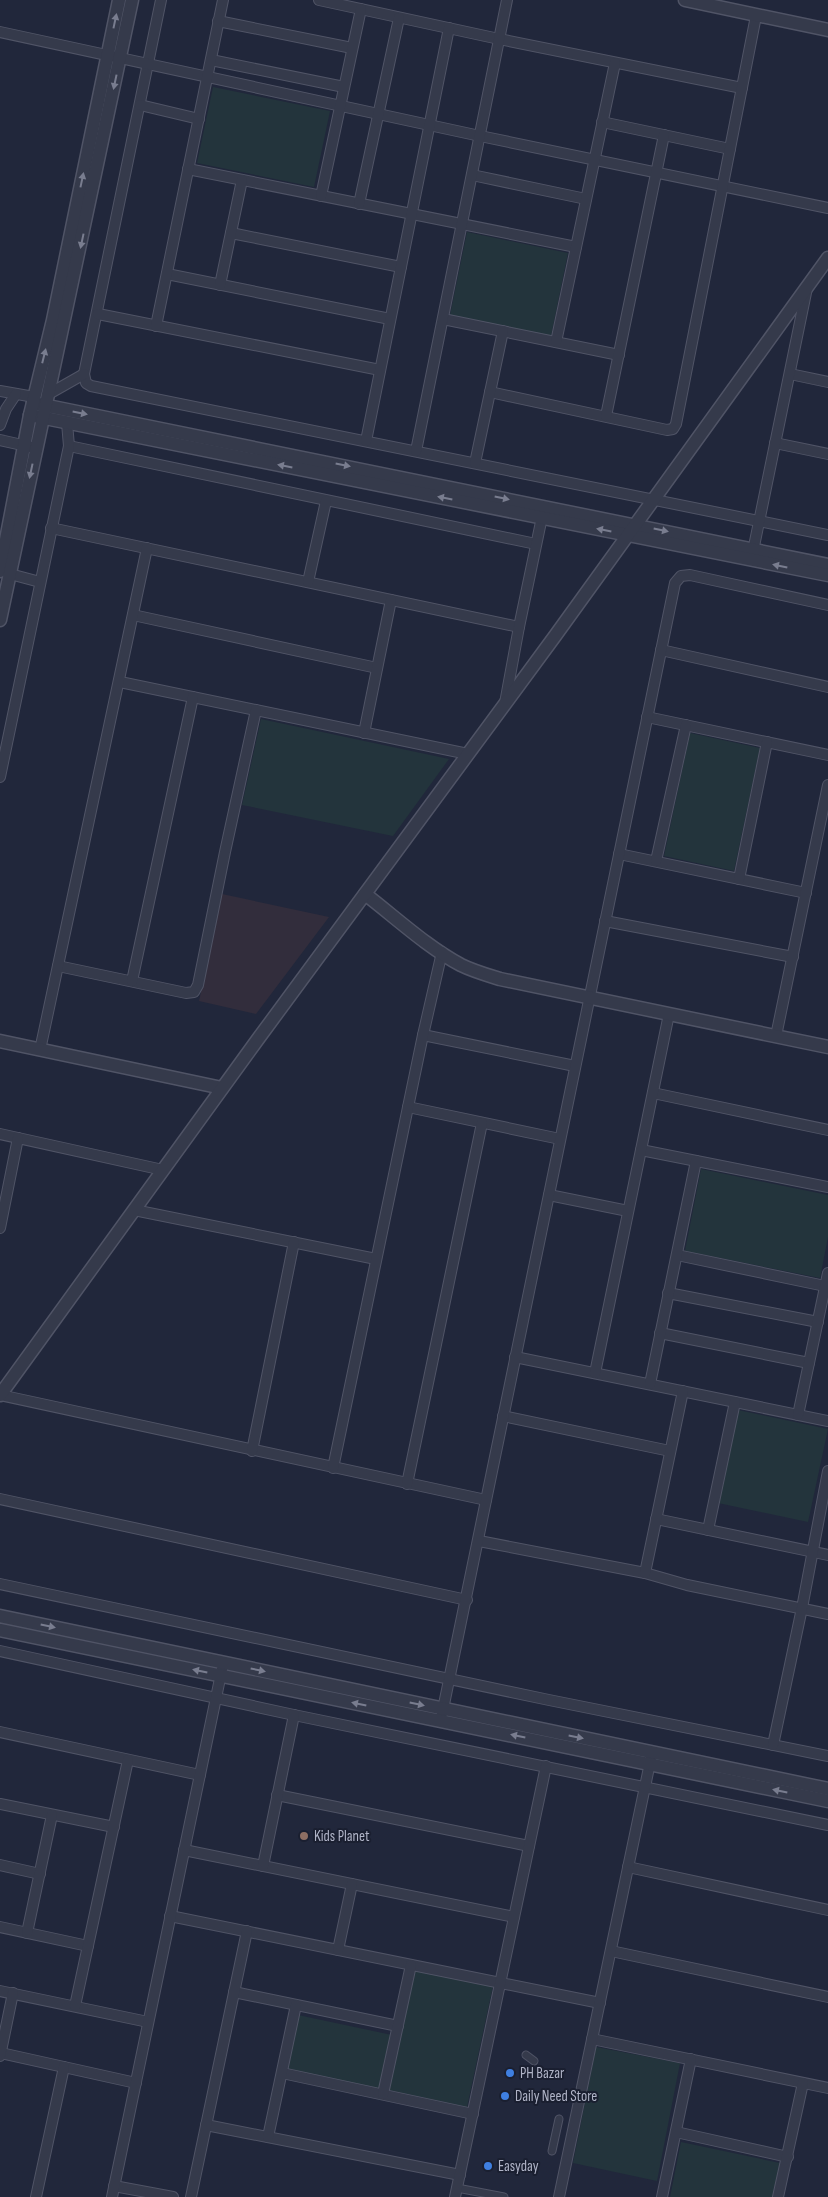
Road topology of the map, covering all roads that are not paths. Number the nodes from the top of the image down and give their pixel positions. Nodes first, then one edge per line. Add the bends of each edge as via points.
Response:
1 (119, 0) edge
2 (132, 0) edge
3 (161, 0) edge
4 (223, 0) edge
5 (319, 0) edge
6 (507, 0) edge
7 (685, 0) edge
8 (715, 3) edge
9 (361, 9) junction
10 (756, 16) junction
11 (399, 18) junction
12 (218, 21) junction
13 (449, 28) junction
14 (828, 30) edge
15 (0, 32) edge
16 (499, 39) junction
17 (352, 48) junction
18 (114, 57) junction
19 (211, 60) junction
20 (615, 63) junction
21 (148, 64) junction
22 (207, 77) junction
23 (344, 87) junction
24 (742, 88) junction
25 (140, 105) junction
26 (340, 106) junction
27 (378, 114) junction
28 (199, 118) junction
29 (602, 122) junction
30 (430, 125) junction
31 (664, 135) junction
32 (480, 136) junction
33 (730, 149) junction
34 (594, 160) junction
35 (188, 170) junction
36 (657, 172) junction
37 (472, 175) junction
38 (242, 180) junction
39 (723, 186) junction
40 (321, 196) junction
41 (586, 199) junction
42 (359, 204) junction
43 (828, 208) edge
44 (411, 214) junction
45 (462, 224) junction
46 (231, 233) junction
47 (576, 247) junction
48 (828, 258) edge
49 (401, 267) junction
50 (167, 274) junction
51 (220, 285) junction
52 (807, 287) junction
53 (98, 314) junction
54 (443, 319) junction
55 (390, 320) junction
56 (156, 326) junction
57 (504, 332) junction
58 (556, 342) junction
59 (619, 355) junction
60 (380, 370) junction
61 (84, 374) junction
62 (790, 374) junction
63 (828, 382) edge
64 (0, 390) edge
65 (490, 392) junction
66 (16, 394) junction
67 (38, 406) junction
68 (606, 416) junction
69 (67, 423) junction
70 (0, 425) edge
71 (0, 440) edge
72 (366, 440) junction
73 (775, 443) junction
74 (30, 446) junction
75 (68, 446) junction
76 (416, 451) junction
77 (828, 454) edge
78 (475, 463) junction
79 (652, 500) junction
80 (326, 501) junction
81 (560, 515) junction
82 (542, 517) junction
83 (759, 521) junction
84 (51, 528) junction
85 (632, 530) junction
86 (828, 535) edge
87 (536, 544) junction
88 (146, 548) junction
89 (752, 554) junction
90 (828, 565) edge
91 (5, 572) edge
92 (828, 576) edge
93 (40, 582) junction
94 (308, 582) junction
95 (391, 600) junction
96 (828, 604) edge
97 (133, 615) junction
98 (0, 620) edge
99 (519, 626) junction
100 (661, 650) junction
101 (377, 668) junction
102 (120, 682) junction
103 (828, 687) edge
104 (193, 697) junction
105 (505, 703) junction
106 (256, 710) junction
107 (647, 717) junction
108 (686, 725) junction
109 (364, 733) junction
110 (767, 742) junction
111 (468, 754) junction
112 (828, 755) edge
113 (0, 777) edge
114 (828, 785) edge
115 (825, 818) edge
116 (619, 854) junction
117 (656, 861) junction
118 (739, 879) junction
119 (806, 893) junction
120 (365, 894) junction
121 (605, 921) junction
122 (442, 952) junction
123 (793, 957) junction
124 (58, 966) junction
125 (132, 982) junction
126 (589, 997) junction
127 (669, 1014) junction
128 (423, 1035) junction
129 (776, 1036) junction
130 (0, 1041) edge
131 (828, 1047) edge
132 (40, 1050) junction
133 (575, 1066) junction
134 (222, 1088) junction
135 (653, 1093) junction
136 (408, 1107) junction
137 (482, 1123) junction
138 (828, 1130) edge
139 (0, 1134) edge
140 (18, 1138) junction
141 (560, 1139) junction
142 (641, 1150) junction
143 (696, 1161) junction
144 (163, 1170) junction
145 (828, 1187) edge
146 (549, 1194) junction
147 (134, 1210) junction
148 (628, 1211) junction
149 (0, 1228) edge
150 (294, 1242) junction
151 (676, 1256) junction
152 (376, 1259) junction
153 (828, 1274) edge
154 (825, 1286) junction
155 (668, 1293) junction
156 (818, 1322) junction
157 (660, 1334) junction
158 (515, 1357) junction
159 (809, 1363) junction
160 (595, 1373) junction
161 (650, 1384) junction
162 (683, 1391) junction
163 (0, 1395) edge
164 (735, 1402) junction
165 (798, 1415) junction
166 (503, 1416) junction
167 (828, 1421) edge
168 (252, 1451) junction
169 (670, 1451) junction
170 (333, 1468) junction
171 (828, 1471) edge
172 (407, 1484) junction
173 (0, 1499) edge
174 (486, 1500) junction
175 (656, 1519) junction
176 (708, 1530) junction
177 (479, 1541) junction
178 (812, 1551) junction
179 (828, 1555) edge
180 (645, 1573) junction
181 (0, 1584) edge
182 (467, 1600) junction
183 (802, 1608) junction
184 (828, 1614) edge
185 (0, 1616) edge
186 (0, 1630) edge
187 (0, 1651) edge
188 (222, 1669) junction
189 (449, 1679) junction
190 (216, 1697) junction
191 (294, 1715) junction
192 (442, 1715) junction
193 (0, 1732) edge
194 (773, 1745) junction
195 (828, 1756) edge
196 (651, 1758) junction
197 (128, 1760) junction
198 (546, 1766) junction
199 (200, 1775) junction
200 (645, 1786) junction
201 (828, 1789) edge
202 (277, 1795) junction
203 (828, 1801) edge
204 (0, 1804) edge
205 (52, 1815) junction
206 (828, 1825) edge
207 (114, 1827) junction
208 (529, 1846) junction
209 (184, 1850) junction
210 (0, 1864) edge
211 (263, 1866) junction
212 (628, 1867) junction
213 (40, 1874) junction
214 (352, 1884) junction
215 (828, 1910) edge
216 (170, 1916) junction
217 (514, 1918) junction
218 (0, 1927) edge
219 (247, 1931) junction
220 (27, 1933) junction
221 (88, 1946) junction
222 (338, 1950) junction
223 (611, 1951) junction
224 (411, 1965) junction
225 (501, 1983) junction
226 (0, 1990) edge
227 (234, 1992) junction
228 (14, 1993) junction
229 (828, 1997) edge
230 (600, 2003) junction
231 (296, 2005) junction
232 (76, 2006) junction
233 (148, 2022) junction
234 (398, 2026) junction
235 (592, 2039) junction
236 (0, 2055) edge
237 (526, 2055) dead end
238 (691, 2059) junction
239 (534, 2061) dead end
240 (64, 2067) junction
241 (282, 2073) junction
242 (804, 2082) junction
243 (136, 2083) junction
244 (828, 2088) edge
245 (383, 2094) junction
246 (473, 2114) junction
247 (559, 2118) dead end
248 (206, 2125) junction
249 (676, 2132) junction
250 (268, 2137) junction
251 (552, 2151) dead end
252 (788, 2156) junction
253 (460, 2175) junction
254 (114, 2186) junction
255 (456, 2192) edge
256 (36, 2197) edge
257 (112, 2197) edge
258 (173, 2197) edge
259 (191, 2197) edge
260 (504, 2197) edge
261 (559, 2197) edge
262 (662, 2197) edge
263 (778, 2197) edge

18 -> 1 street
2 - 18 street
3 - 21 street
4 - 12 street
5 - 9 street
6 - 16 street
7 - 8 street
8 - 10 street
9 - 11 street
9 - 17 street
10 - 14 street
10 - 24 street
11 - 13 street
11 - 27 street
12 - 17 street
12 - 19 street
13 - 16 street
13 - 30 street
15 - 18 street
16 - 20 street
16 - 32 street
17 - 23 street
18 - 21 street
18 - 67 street via 65,322
19 - 22 street
19 - 23 street
20 - 24 street
20 - 29 street
21 - 22 street
21 - 25 street
22 - 26 street
22 - 28 street
23 - 26 street
24 - 33 street
25 - 28 street
25 - 53 street
26 - 27 street
26 - 40 street
27 - 30 street
27 - 42 street
28 - 35 street
29 - 31 street
29 - 34 street
30 - 32 street
30 - 44 street
31 - 33 street
31 - 36 street
32 - 34 street
32 - 37 street
33 - 39 street
34 - 36 street
34 - 41 street
35 - 38 street
35 - 50 street
36 - 39 street
36 - 59 street
37 - 41 street
37 - 45 street
38 - 40 street
38 - 46 street
39 - 43 street
39 - 68 street via 676,424 667,430
40 - 42 street
41 - 47 street
42 - 44 street
44 - 45 street
44 - 49 street
45 - 47 street
45 - 54 street
46 - 49 street
46 - 51 street
47 - 58 street
48 - 52 street
49 - 55 street
50 - 51 street
50 - 56 street
51 - 55 street
52 - 62 street
52 - 79 street
53 - 56 street
53 - 61 street
54 - 57 street
54 - 76 street
55 - 60 street
56 - 60 street
57 - 58 street
57 - 65 street
58 - 59 street
59 - 68 street
60 - 72 street
61 - 67 street
61 - 72 street via 86,383 91,386
62 - 63 street
62 - 73 street
64 - 66 street
65 - 68 street
65 - 78 street
66 - 67 street
66 - 70 street
67 - 69 street
67 - 74 street
67 -> 81 street
69 - 75 street
82 -> 69 street
71 - 74 street
72 - 76 street
73 - 77 street
73 - 83 street
74 - 91 street
75 - 80 street
75 - 84 street
76 - 78 street
78 - 79 street
79 - 83 street
79 - 85 street
80 - 87 street
80 - 94 street
81 - 82 street
81 - 85 street
82 - 87 street
83 - 86 street
83 - 89 street
84 - 88 street
84 - 93 street
85 - 89 street
85 - 105 street
87 - 99 street
88 - 94 street
88 - 97 street
89 - 90 street
92 -> 89 street
91 - 93 street
91 - 98 street
93 - 113 street
94 - 95 street
95 - 99 street
95 - 101 street
96 - 100 street via 690,575 681,576 675,583
97 - 101 street
97 - 102 street
99 - 105 street
100 - 103 street
100 - 107 street
101 - 109 street
102 - 104 street
102 - 124 street
104 - 106 street
104 - 125 street
105 - 111 street
106 - 109 street
106 - 125 street via 198,985 194,992 186,993
107 - 108 street
107 - 116 street
108 - 110 street
108 - 117 street
109 - 111 street
110 - 112 street
110 - 118 street
111 - 120 street
114 - 115 street
115 - 119 street
116 - 117 street
116 - 121 street
117 - 118 street
118 - 119 street
119 - 123 street
120 - 122 street
120 - 134 street
121 - 123 street
121 - 126 street
122 - 126 street via 478,973
122 - 128 street
123 - 129 street
124 - 125 street
124 - 132 street
126 - 127 street
126 - 133 street
127 - 129 street
127 - 135 street
128 - 133 street
128 - 136 street
129 - 131 street
130 - 132 street
132 - 134 street
133 - 141 street
134 - 144 street
135 - 138 street
135 - 142 street
136 - 137 street
136 - 152 street
137 - 141 street
137 - 172 street
139 - 140 street
140 - 144 street
140 - 149 street
141 - 146 street
142 - 143 street
142 - 148 street
143 - 145 street
143 - 151 street
144 - 147 street
146 - 148 street
146 - 158 street
147 - 150 street
147 - 163 street
148 - 160 street
150 - 152 street
150 - 168 street
151 - 154 street
151 - 155 street
152 - 170 street
153 - 154 street
154 - 156 street
155 - 156 street
155 - 157 street
156 - 159 street
157 - 159 street
157 - 161 street
158 - 160 street
158 - 166 street
159 - 165 street
160 - 161 street
161 - 162 street
162 - 164 street
162 - 169 street
163 - 168 street
164 - 165 street
164 - 176 street
165 - 167 street
166 - 169 street
166 - 174 street
168 - 170 street
169 - 175 street
170 - 172 street
171 - 178 street
172 - 174 street
173 - 182 street
174 - 177 street
175 - 176 street
175 - 180 street
176 - 178 street
177 - 180 street
177 - 182 street
178 - 179 street
178 - 183 street
180 - 183 street via 687,1585
181 - 189 street
182 - 189 street
183 - 184 street
183 - 194 street
185 -> 188 street
188 -> 186 street
187 - 190 street
188 - 190 street
188 - 192 street
189 - 192 street
189 - 194 street
190 - 191 street
190 - 199 street
191 - 198 street
191 - 202 street
192 - 196 street
193 - 197 street
194 - 195 street
196 - 200 street
196 - 201 street
203 -> 196 street
197 - 199 street
197 - 207 street
198 - 200 street
198 - 208 street
199 - 209 street
200 - 206 street
200 - 212 street
202 - 208 street
202 - 211 street
204 - 205 street
205 - 207 street
205 - 213 street
207 - 221 street
208 - 217 street
209 - 211 street
209 - 216 street
210 - 213 street
211 - 214 street
212 - 215 street
212 - 223 street
213 - 220 street
214 - 217 street
214 - 222 street
216 - 219 street
216 - 233 street
217 - 225 street
218 - 220 street
219 - 222 street
219 - 227 street
220 - 221 street
221 - 232 street
222 - 224 street
223 - 229 street
223 - 230 street
224 - 225 street
224 - 234 street
225 - 230 street
225 - 246 street
226 - 228 street
227 - 231 street
227 - 248 street
228 - 232 street
228 - 236 street
230 - 235 street
231 - 234 street
231 - 241 street
232 - 233 street
233 - 243 street
234 - 245 street
235 - 238 street
235 - 261 street
236 - 240 street
237 - 239 street
238 - 242 street
238 - 249 street
240 - 243 street
240 - 256 street
241 - 245 street
241 - 250 street
242 - 244 street
242 - 252 street
243 - 254 street
245 - 246 street
246 - 253 street
247 - 251 street
248 - 250 street
248 - 259 street
249 - 252 street
249 - 262 street
250 - 253 street
252 - 263 street
253 - 255 street
254 - 257 street
254 - 258 street
255 - 260 street

